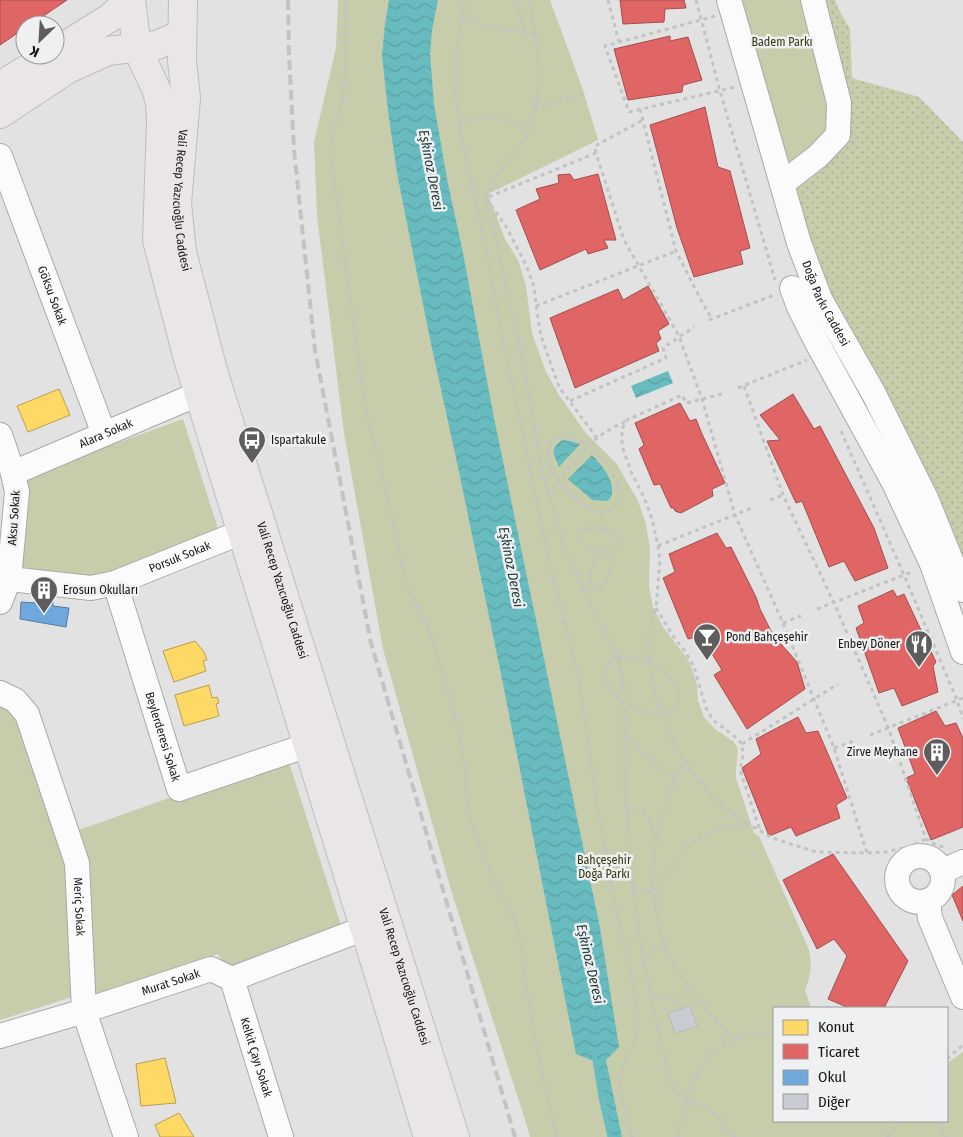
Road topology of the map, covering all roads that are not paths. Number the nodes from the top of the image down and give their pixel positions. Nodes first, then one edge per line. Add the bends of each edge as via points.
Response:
1 (130, 0) edge
2 (183, 0) edge
3 (813, 0) edge
4 (730, 6) edge
5 (182, 34) junction
6 (65, 46) edge
7 (137, 48) junction
8 (34, 65) edge
9 (0, 86) edge
10 (0, 114) edge
11 (0, 156) edge
12 (782, 184) junction
13 (785, 290) road end
14 (198, 394) junction
15 (104, 434) junction
16 (0, 435) edge
17 (13, 473) junction
18 (242, 532) junction
19 (4, 579) edge
20 (115, 583) junction
21 (963, 590) edge
22 (0, 602) edge
23 (963, 652) edge
24 (0, 693) edge
25 (308, 745) junction
26 (954, 859) edge
27 (928, 901) junction
28 (365, 928) junction
29 (232, 979) junction
30 (963, 997) edge
31 (84, 1011) junction
32 (0, 1036) edge
33 (126, 1137) edge
34 (280, 1137) edge
35 (428, 1137) edge
36 (455, 1137) edge

1 - 6 main road via 111,17
1 - 7 main road, Vali Recep Yazıcıoğlu Caddesi
2 - 5 main road, Vali Recep Yazıcıoğlu Caddesi
3 - 12 street via 838,103 838,135 818,156
4 - 12 street, Doğa Parkı Caddesi
5 - 7 main road via 157,45
5 - 36 main road, Vali Recep Yazıcıoğlu Caddesi via 186,98 176,203 182,252 214,374
7 - 10 main road via 108,52 68,69
7 - 14 main road, Vali Recep Yazıcıoğlu Caddesi via 160,104 157,240
8 - 9 main road
11 - 15 street, Göksu Sokak
12 - 21 street, Doğa Parkı Caddesi via 820,299 874,394 926,498
13 - 23 street via 799,307 894,483 932,564
14 - 15 street, Alara Sokak
14 - 18 main road, Vali Recep Yazıcıoğlu Caddesi
15 - 17 street, Alara Sokak
16 - 17 street, Aksu Sokak
17 - 19 street, Aksu Sokak via 17,492
18 - 20 street, Porsuk Sokak
18 - 25 main road, Vali Recep Yazıcıoğlu Caddesi
19 - 20 street, Porsuk Sokak via 91,588
19 - 22 street, Aksu Sokak
20 - 25 street, Beylerderesi Sokak via 179,789
24 - 31 street, Meriç Sokak via 15,700 27,714 77,863
25 - 28 main road, Vali Recep Yazıcıoğlu Caddesi
26 - 27 street via 940,892
26 - 27 street via 939,864 927,856 912,856 900,867 897,874 900,890 912,901
27 - 30 street via 930,918
28 - 29 street
28 - 35 main road, Vali Recep Yazıcıoğlu Caddesi
29 - 31 street, Murat Sokak via 211,969
29 - 34 street, Kelkit Çayı Sokak
31 - 32 street, Murat Sokak
31 - 33 street, Meriç Sokak

